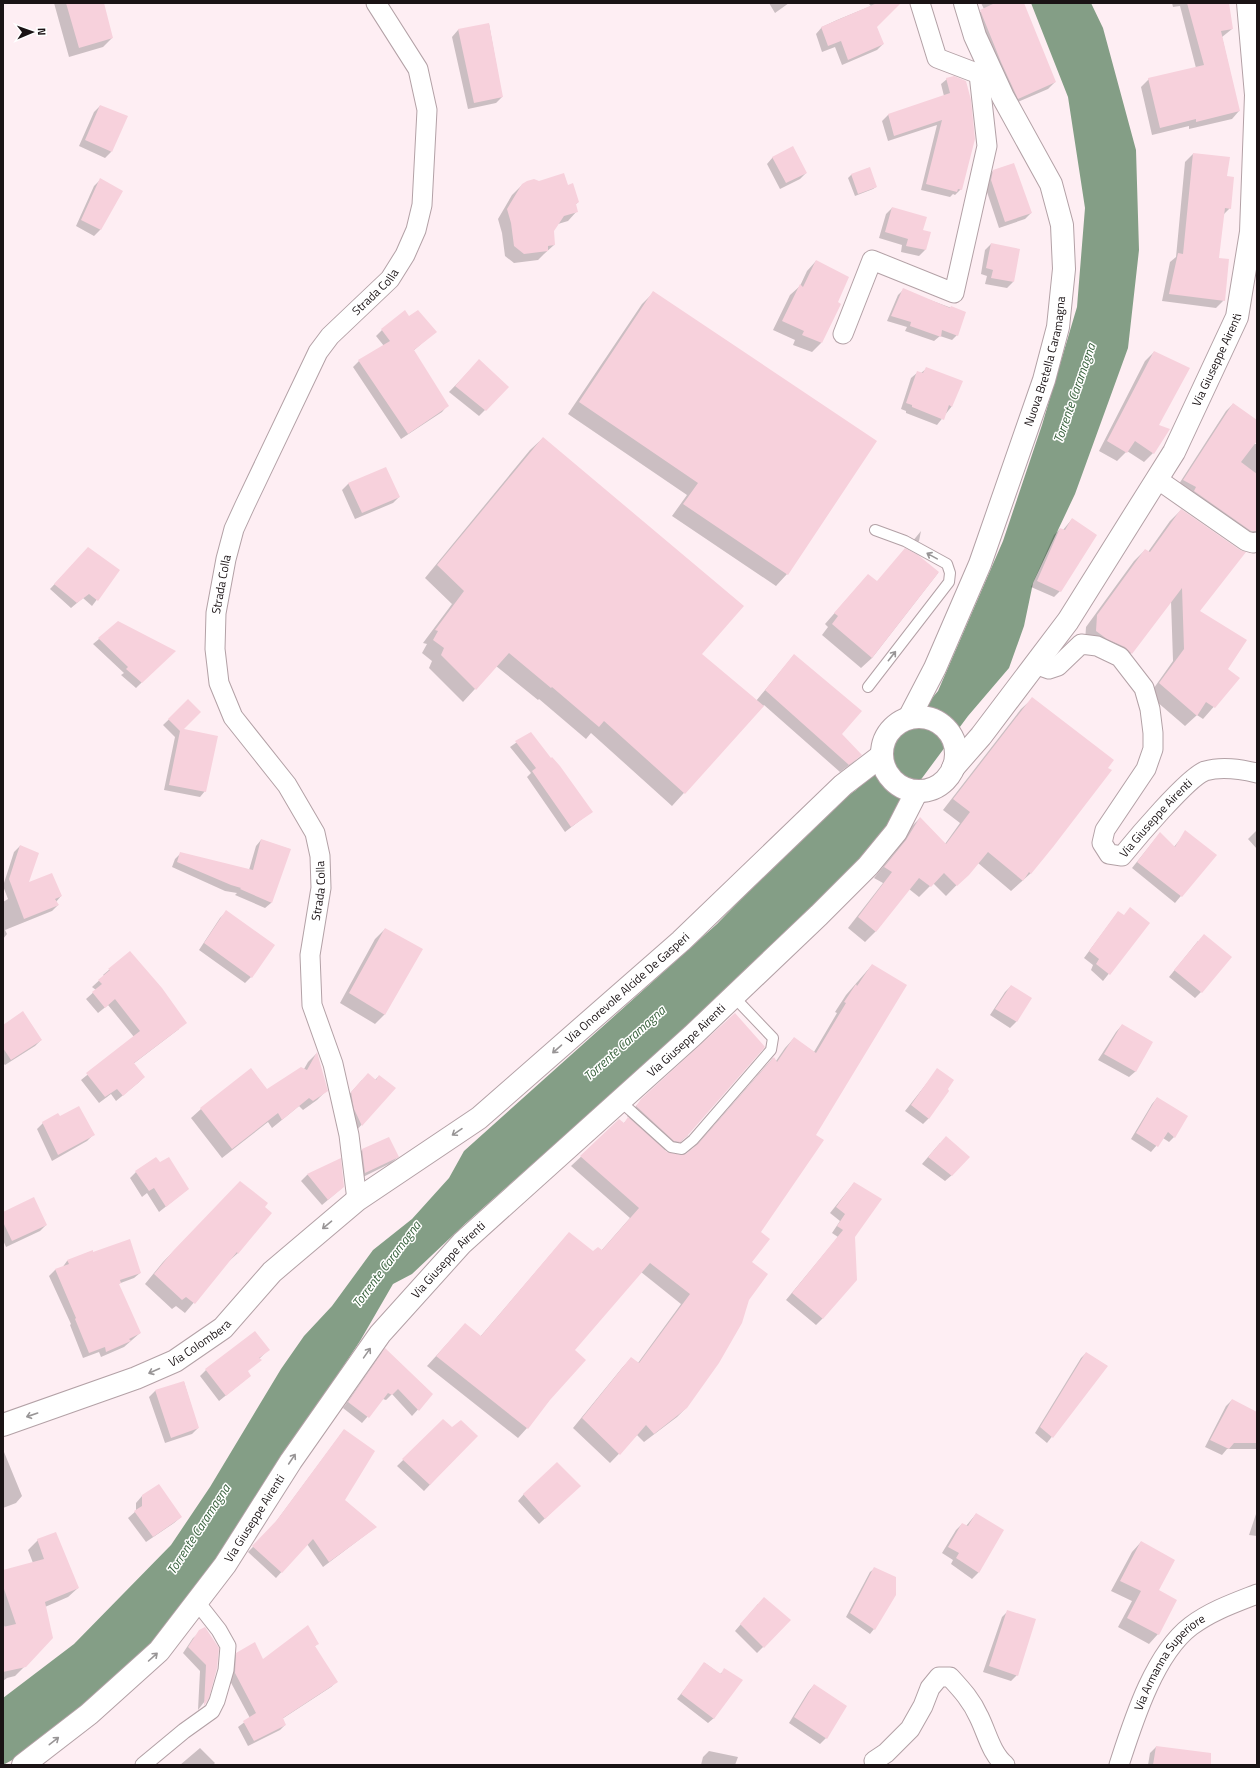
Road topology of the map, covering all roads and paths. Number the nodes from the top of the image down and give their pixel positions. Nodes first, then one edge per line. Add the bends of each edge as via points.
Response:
1 (376, 3) edge
2 (920, 3) edge
3 (965, 3) edge
4 (1248, 3) edge
5 (985, 71) junction
6 (1254, 231) edge
7 (843, 334) dead end
8 (1157, 479) junction
9 (875, 530) dead end
10 (1257, 542) edge
11 (1035, 664) junction
12 (868, 687) dead end
13 (909, 718) junction
14 (981, 736) junction
15 (952, 738) junction
16 (881, 756) junction
17 (953, 768) junction
18 (1257, 773) edge
19 (917, 791) junction
20 (734, 997) junction
21 (620, 1101) junction
22 (357, 1200) junction
23 (3, 1425) edge
24 (1257, 1594) edge
25 (197, 1602) junction
26 (874, 1762) dead end
27 (23, 1765) edge
28 (143, 1765) edge
29 (1005, 1765) edge
30 (1119, 1765) edge

1 - 22 street, Strada Colla via 418,69 427,110 422,205 416,230 405,255 390,279 330,336 318,352 234,529 216,613 219,683 233,717 287,786 315,833 320,856 321,888 310,955 312,1005 334,1064 349,1135
2 - 5 street via 937,58
3 - 5 main road, Nuova Bretella Caramagna
4 - 6 main road, Via Giuseppe Airenti via 1256,95
5 - 7 street via 987,146 954,293 872,260
5 - 13 main road, Nuova Bretella Caramagna via 1003,97 1051,184 1058,204 1064,247 1064,269 1058,328 1044,380 980,564 935,668
6 - 8 main road, Via Giuseppe Airenti via 1237,317 1174,452
8 - 10 street via 1246,541
8 - 11 main road, Via Giuseppe Airenti via 1068,621
12 -> 9 lane via 949,582 950,573 947,564 905,541
11 - 14 main road, Via Giuseppe Airenti
11 - 18 street, Via Giuseppe Airenti via 1049,669 1058,666 1081,644 1097,646 1120,658 1144,688 1150,709 1153,749 1146,769 1105,830 1102,843 1109,854 1122,856 1182,790 1204,772 1241,769
13 - 15 main road via 933,719 943,726
13 - 16 main road via 898,723 889,732 883,743
14 - 15 main road
14 - 17 main road, Via Giuseppe Airenti
15 - 17 main road via 956,757
16 - 19 main road via 883,767 896,784 906,790
16 -> 22 main road, Via Onorevole Alcide De Gasperi via 843,785 681,941 479,1118
17 - 19 main road via 939,786
19 - 20 main road, Via Giuseppe Airenti via 896,832 868,866
20 - 21 main road, Via Giuseppe Airenti
20 - 21 lane via 773,1038 770,1050 693,1140 682,1149 671,1147
25 -> 21 main road, Via Giuseppe Airenti via 225,1565 291,1461 380,1334 462,1243
22 -> 23 main road, Via Colombera via 272,1272 223,1328 175,1361 136,1378
24 - 30 street, Via Armanna Superiore via 1222,1607 1202,1618 1190,1627 1166,1654 1141,1704
27 -> 25 main road, Via Giuseppe Airenti via 89,1714 159,1651
25 - 28 street via 228,1646 226,1670 218,1701 212,1711
26 - 29 street via 910,1729 938,1677 950,1677 967,1695 979,1716 990,1745

